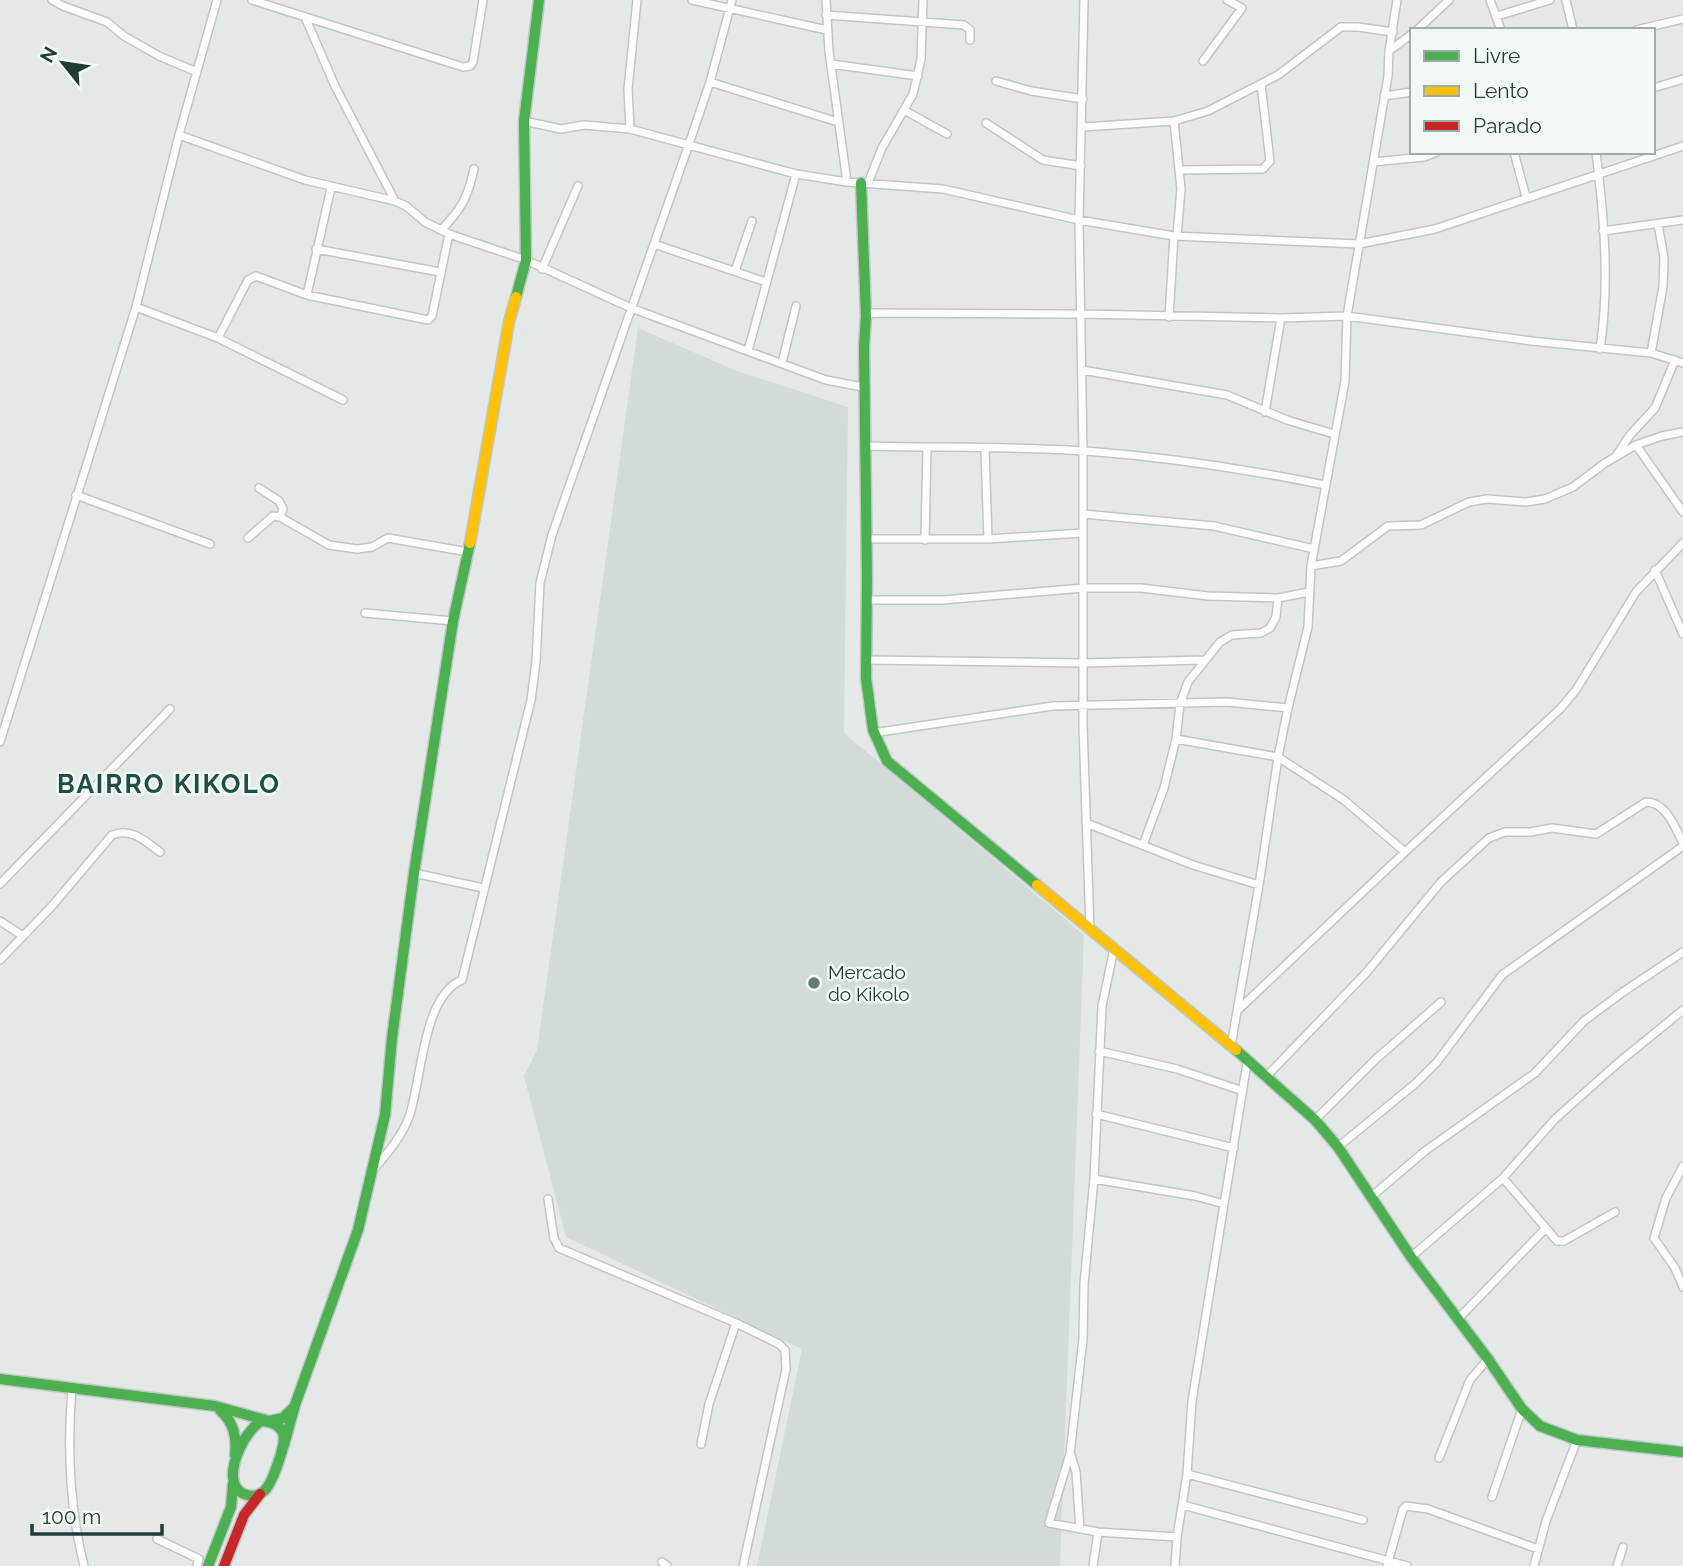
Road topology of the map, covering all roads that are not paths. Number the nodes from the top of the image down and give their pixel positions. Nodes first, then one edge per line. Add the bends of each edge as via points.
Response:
1 (52, 0) edge
2 (216, 0) edge
3 (251, 0) edge
4 (483, 0) edge
5 (539, 0) edge
6 (638, 0) edge
7 (692, 0) edge
8 (826, 0) edge
9 (923, 0) edge
10 (1084, 0) edge
11 (1227, 0) edge
12 (1397, 0) edge
13 (1449, 0) edge
14 (1490, 0) edge
15 (1550, 0) edge
16 (1566, 0) edge
17 (731, 4) edge
18 (1244, 4) edge
19 (826, 15) junction
20 (1497, 16) junction
21 (305, 17) junction
22 (1683, 19) edge
23 (924, 22) junction
24 (1419, 28) edge
25 (1501, 28) edge
26 (1573, 28) edge
27 (1645, 28) edge
28 (827, 30) junction
29 (1393, 32) junction
30 (1410, 35) edge
31 (970, 40) dead end
32 (1389, 51) junction
33 (1203, 61) dead end
34 (831, 64) junction
35 (197, 72) junction
36 (918, 76) junction
37 (1683, 79) edge
38 (996, 81) dead end
39 (710, 82) junction
40 (1261, 84) junction
41 (1655, 87) edge
42 (1410, 92) edge
43 (1384, 96) junction
44 (1083, 99) junction
45 (904, 110) junction
46 (524, 121) junction
47 (1174, 121) junction
48 (838, 122) junction
49 (986, 122) dead end
50 (1083, 127) junction
51 (630, 129) junction
52 (947, 134) dead end
53 (179, 135) junction
54 (689, 144) junction
55 (1683, 146) edge
56 (1432, 154) edge
57 (1515, 154) edge
58 (1596, 154) edge
59 (1373, 162) junction
60 (1081, 166) junction
61 (474, 169) dead end
62 (1180, 170) junction
63 (1599, 173) junction
64 (796, 174) junction
65 (846, 182) junction
66 (864, 183) junction
67 (578, 186) dead end
68 (331, 188) junction
69 (1526, 197) junction
70 (395, 201) junction
71 (1079, 220) junction
72 (1683, 220) edge
73 (752, 221) dead end
74 (1658, 224) junction
75 (445, 232) junction
76 (1603, 232) junction
77 (1175, 236) junction
78 (654, 244) junction
79 (1359, 244) junction
80 (316, 249) junction
81 (526, 260) junction
82 (542, 269) junction
83 (734, 271) junction
84 (440, 272) junction
85 (766, 282) junction
86 (307, 295) junction
87 (796, 306) dead end
88 (136, 307) junction
89 (631, 308) junction
90 (1080, 314) junction
91 (866, 316) junction
92 (1347, 316) junction
93 (1169, 317) junction
94 (1281, 318) junction
95 (218, 338) junction
96 (1600, 349) junction
97 (748, 351) junction
98 (1651, 353) junction
99 (1679, 362) edge
100 (782, 363) junction
101 (1082, 370) junction
102 (863, 387) junction
103 (343, 400) dead end
104 (1265, 412) junction
105 (1683, 432) edge
106 (1334, 434) junction
107 (1636, 445) junction
108 (866, 446) junction
109 (927, 447) junction
110 (985, 449) junction
111 (1083, 451) junction
112 (1615, 457) junction
113 (1325, 485) junction
114 (259, 488) dead end
115 (76, 495) junction
116 (1683, 512) edge
117 (1083, 514) junction
118 (280, 516) junction
119 (1083, 533) junction
120 (248, 538) dead end
121 (867, 539) junction
122 (988, 539) junction
123 (925, 540) junction
124 (1683, 543) edge
125 (210, 544) dead end
126 (1314, 549) junction
127 (468, 552) junction
128 (1311, 566) junction
129 (1655, 570) junction
130 (1083, 589) junction
131 (1309, 593) junction
132 (1278, 598) junction
133 (867, 600) junction
134 (365, 613) dead end
135 (453, 621) junction
136 (1683, 634) edge
137 (866, 660) junction
138 (1204, 660) junction
139 (1083, 663) junction
140 (1180, 704) junction
141 (1083, 706) junction
142 (1288, 708) junction
143 (170, 709) dead end
144 (873, 733) junction
145 (1176, 739) junction
146 (0, 742) edge
147 (1278, 757) junction
148 (1086, 823) junction
149 (1683, 844) edge
150 (1143, 845) junction
151 (160, 852) dead end
152 (1405, 852) junction
153 (414, 873) junction
154 (0, 884) edge
155 (1259, 885) junction
156 (483, 888) junction
157 (0, 921) edge
158 (1090, 929) junction
159 (23, 936) junction
160 (1114, 949) junction
161 (1683, 952) edge
162 (0, 960) edge
163 (1441, 1002) dead end
164 (1237, 1010) junction
165 (1683, 1010) edge
166 (1231, 1046) junction
167 (1098, 1051) junction
168 (1247, 1063) junction
169 (1265, 1078) junction
170 (1243, 1091) junction
171 (1096, 1114) junction
172 (1315, 1120) junction
173 (1338, 1147) junction
174 (1234, 1148) junction
175 (1683, 1166) edge
176 (373, 1171) junction
177 (1503, 1178) junction
178 (1094, 1179) junction
179 (1371, 1197) junction
180 (548, 1199) dead end
181 (1224, 1204) junction
182 (1615, 1212) dead end
183 (1545, 1229) junction
184 (1411, 1257) junction
185 (1683, 1287) edge
186 (1458, 1319) junction
187 (736, 1323) junction
188 (1488, 1359) junction
189 (0, 1379) edge
190 (72, 1388) junction
191 (295, 1405) junction
192 (215, 1406) junction
193 (1522, 1409) junction
194 (269, 1421) junction
195 (1577, 1440) junction
196 (284, 1444) junction
197 (701, 1444) dead end
198 (1683, 1452) edge
199 (1070, 1454) junction
200 (1439, 1458) dead end
201 (1187, 1474) junction
202 (232, 1478) junction
203 (263, 1492) junction
204 (1492, 1497) dead end
205 (1183, 1505) junction
206 (1363, 1520) dead end
207 (1080, 1529) junction
208 (1098, 1532) junction
209 (1177, 1537) junction
210 (157, 1539) dead end
211 (1623, 1547) dead end
212 (1538, 1549) junction
213 (1387, 1563) edge
214 (84, 1566) edge
215 (197, 1566) edge
216 (208, 1566) edge
217 (224, 1566) edge
218 (743, 1566) edge
219 (1093, 1566) edge
220 (1175, 1566) edge
221 (1407, 1566) edge
222 (1534, 1566) edge
223 (1617, 1566) edge

1 - 35 street via 107,22 150,51
2 - 35 street
3 - 21 street
4 - 21 street via 473,62 463,67
5 - 46 street
6 - 51 street via 628,89
7 - 17 street
8 - 19 street
9 - 23 street
10 - 44 street
11 - 18 street
12 - 29 street
13 - 24 street
14 - 20 street
15 - 20 street
16 - 26 street
17 - 28 street
17 - 39 street
18 - 33 street
19 - 23 street
19 - 28 street
20 - 25 street
21 - 70 street
22 - 27 street
23 - 31 street via 964,25 970,30
23 - 36 street
28 - 34 street
29 - 32 street
29 - 40 street via 1341,27
30 - 32 street
32 - 43 street
34 - 36 street
34 - 48 street
35 - 53 street
36 - 45 street
37 - 41 street
38 - 44 street
39 - 48 street
39 - 54 street
40 - 47 street via 1208,111
40 - 62 street via 1268,165 1263,169
42 - 43 street
43 - 59 street
44 - 50 street
45 - 52 street
45 - 66 street
46 - 51 street via 561,129 584,125
46 - 81 street
47 - 50 street
47 - 62 street
48 - 65 street
49 - 60 street via 1043,160
50 - 60 street
51 - 54 street
53 - 68 street
53 - 88 street
54 - 64 street
54 - 78 street
55 - 63 street
56 - 59 street
57 - 69 street
58 - 63 street
59 - 79 street
60 - 71 street
61 - 75 street via 468,196
62 - 77 street
63 - 69 street
63 - 76 street
64 - 65 street
64 - 85 street
65 - 66 street
66 - 71 street via 943,189
66 - 91 street
67 - 82 street
68 - 70 street
68 - 80 street
69 - 79 street via 1436,229
70 - 75 street
71 - 77 street
71 - 90 street
72 - 74 street
73 - 83 street
74 - 76 street
74 - 98 street via 1663,287
75 - 81 street
75 - 84 street
76 - 96 street via 1606,297
77 - 79 street
77 - 93 street
78 - 83 street
78 - 89 street
79 - 92 street
80 - 84 street
80 - 86 street
81 - 82 street
81 - 127 street via 509,322
82 - 89 street
83 - 85 street
84 - 86 street via 428,320
85 - 97 street
86 - 95 street via 251,278
87 - 100 street
88 - 95 street
88 - 115 street
89 - 97 street
89 - 156 street via 552,535 540,583 531,699
90 - 91 street
90 - 93 street
90 - 101 street
91 - 102 street
92 - 94 street
92 - 96 street
92 - 106 street via 1345,381
93 - 94 street
94 - 104 street
95 - 103 street
96 - 98 street
97 - 100 street
98 - 99 street
99 - 112 street via 1654,408
100 - 102 street via 826,380
101 - 104 street via 1217,392
101 - 111 street
102 - 108 street
104 - 106 street
105 - 107 street
106 - 113 street
107 - 112 street
107 - 116 street
108 - 109 street
108 - 121 street
109 - 110 street
109 - 123 street
110 - 111 street
110 - 122 street
111 - 113 street via 1202,463
111 - 117 street
112 - 128 street via 1573,487 1545,499 1469,502 1421,524 1388,526 1340,561
113 - 126 street
114 - 118 street via 279,501
115 - 125 street
115 - 146 street
117 - 119 street
117 - 126 street via 1202,524
118 - 120 street via 269,518
118 - 127 street via 329,545 357,549 388,538
119 - 122 street
119 - 130 street
121 - 123 street
121 - 133 street
122 - 123 street
124 - 129 street
126 - 128 street
127 - 135 street
128 - 131 street
129 - 136 street
129 - 152 street via 1636,592 1570,699
130 - 132 street
130 - 133 street via 943,600
130 - 139 street
131 - 132 street
131 - 142 street via 1308,627
132 - 138 street via 1270,628 1232,635
133 - 137 street
134 - 135 street
135 - 153 street
137 - 139 street
137 - 144 street
138 - 139 street
138 - 140 street via 1188,682
139 - 141 street
140 - 141 street
140 - 142 street via 1227,702
140 - 145 street
141 - 144 street via 1011,711
141 - 148 street
142 - 147 street
143 - 154 street
144 - 158 street via 887,761
145 - 147 street
145 - 150 street via 1161,800
147 - 152 street via 1344,800
147 - 155 street
148 - 150 street
148 - 158 street
149 - 169 street via 1667,813 1653,802 1596,834 1552,828 1489,838 1441,882 1366,973
149 - 173 street via 1502,975 1437,1062
150 - 155 street
151 - 159 street via 129,832 112,835
152 - 164 street
153 - 156 street
153 - 176 street via 385,1115
155 - 164 street
156 - 176 street via 462,980 442,998 430,1024 410,1115
157 - 159 street
158 - 160 street
159 - 162 street
160 - 166 street
160 - 167 street
161 - 179 street via 1584,1021 1535,1073 1424,1151
163 - 172 street
164 - 166 street
165 - 177 street via 1555,1119
166 - 168 street
167 - 170 street via 1177,1069
167 - 171 street
168 - 169 street
168 - 170 street
169 - 172 street
170 - 174 street
171 - 174 street
171 - 178 street
172 - 173 street
173 - 179 street
174 - 181 street
175 - 185 street via 1666,1198 1654,1238
176 - 191 street via 358,1230
177 - 183 street
177 - 184 street
178 - 181 street
178 - 199 street
179 - 184 street
180 - 187 street via 559,1248
181 - 201 street via 1192,1401
182 - 183 street via 1564,1241 1557,1241
183 - 186 street
184 - 186 street
186 - 188 street
187 - 197 street
187 - 218 street via 779,1344 786,1356
188 - 193 street
188 - 200 street via 1469,1380
189 - 190 street
190 - 192 street
190 - 214 street via 71,1473
191 - 194 street via 283,1418
191 - 196 street
192 - 194 street
192 - 202 street via 230,1419 236,1436
193 - 195 street via 1540,1426
193 - 204 street
194 - 196 street via 280,1427
194 - 202 street via 251,1427
195 - 198 street
195 - 212 street
196 - 203 street
199 - 207 street via 1076,1472
199 - 207 street via 1049,1523
201 - 205 street
201 - 206 street
202 - 203 street via 245,1494
202 - 216 street via 231,1507
203 - 217 street via 244,1515
205 - 209 street
205 - 213 street
207 - 208 street
208 - 209 street
208 - 219 street
209 - 220 street
210 - 215 street via 198,1559
211 - 223 street
212 - 213 street via 1429,1509 1406,1506
212 - 222 street
213 - 221 street

